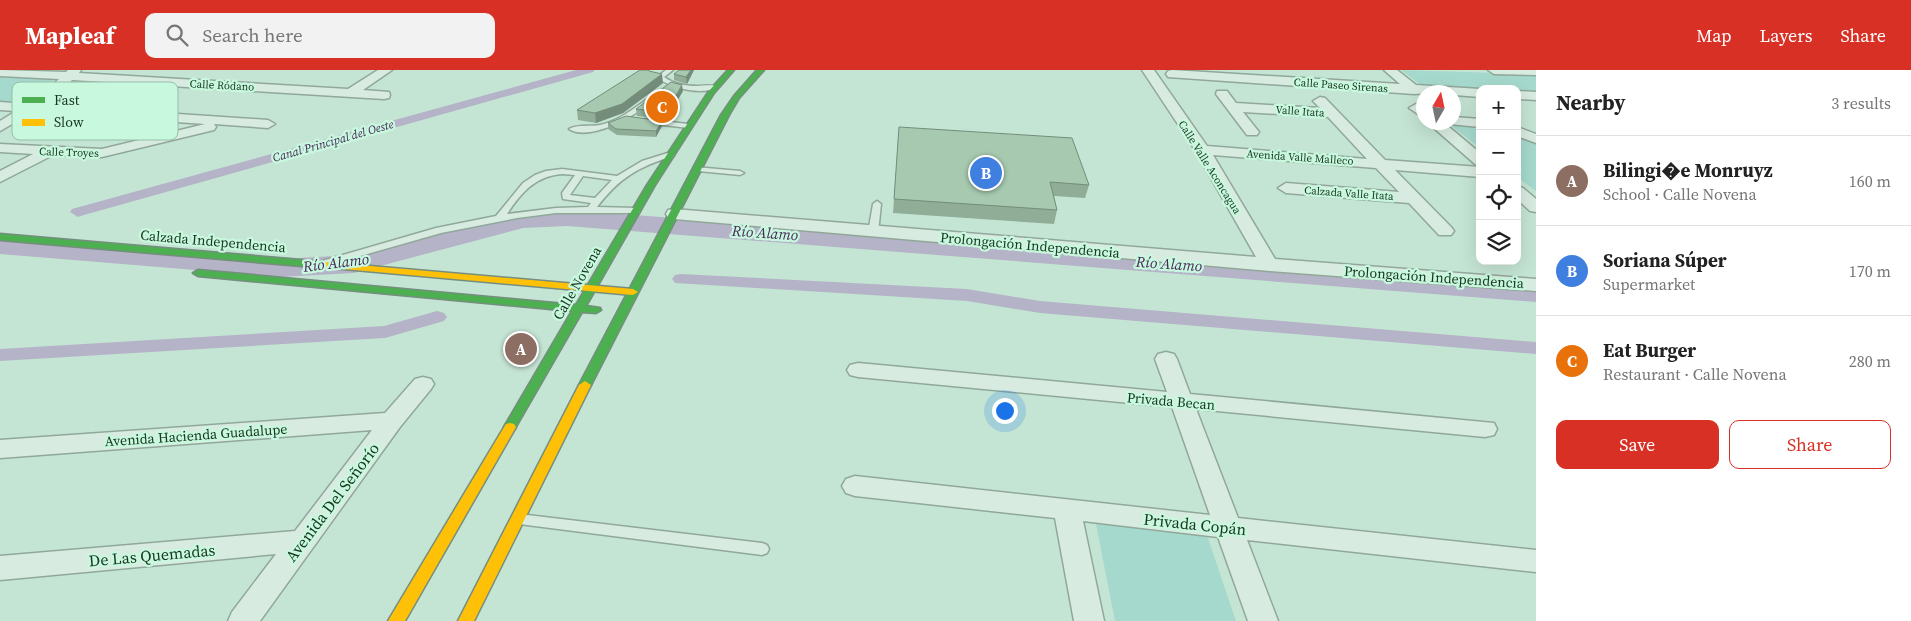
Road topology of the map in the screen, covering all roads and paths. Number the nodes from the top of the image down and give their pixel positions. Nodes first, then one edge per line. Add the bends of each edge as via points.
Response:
1 (386, 70) edge
2 (670, 70) edge
3 (729, 70) edge
4 (747, 70) edge
5 (761, 70) edge
6 (1148, 70) edge
7 (1390, 70) edge
8 (1494, 70) edge
9 (1536, 71) edge
10 (0, 72) edge
11 (72, 73) edge
12 (1172, 74) dead end
13 (62, 82) edge
14 (669, 84) junction
15 (714, 87) junction
16 (663, 90) edge
17 (1414, 90) junction
18 (350, 93) junction
19 (1476, 93) edge
20 (1222, 94) dead end
21 (384, 95) dead end
22 (656, 95) edge
23 (1521, 95) edge
24 (1536, 96) edge
25 (736, 97) junction
26 (1320, 101) dead end
27 (1232, 106) junction
28 (1330, 113) junction
29 (626, 118) junction
30 (178, 119) edge
31 (12, 120) edge
32 (225, 122) junction
33 (1461, 122) edge
34 (1476, 123) edge
35 (268, 124) dead end
36 (688, 126) junction
37 (1521, 126) edge
38 (1536, 127) edge
39 (0, 128) edge
40 (573, 130) dead end
41 (1443, 130) edge
42 (1252, 132) dead end
43 (1521, 133) edge
44 (178, 134) edge
45 (1536, 139) edge
46 (155, 140) edge
47 (0, 148) edge
48 (50, 151) junction
49 (670, 154) junction
50 (1204, 154) junction
51 (1476, 158) edge
52 (1387, 166) junction
53 (698, 169) junction
54 (1476, 172) edge
55 (740, 173) dead end
56 (581, 174) junction
57 (0, 177) edge
58 (616, 178) junction
59 (651, 185) junction
60 (1286, 188) dead end
61 (1521, 195) edge
62 (1412, 198) junction
63 (656, 200) dead end
64 (878, 204) dead end
65 (594, 205) junction
66 (1536, 207) edge
67 (635, 213) junction
68 (671, 214) junction
69 (500, 217) junction
70 (1445, 231) dead end
71 (874, 233) junction
72 (0, 237) edge
73 (322, 264) junction
74 (1270, 264) junction
75 (191, 273) dead end
76 (1536, 285) edge
77 (591, 288) junction
78 (633, 292) junction
79 (579, 309) junction
80 (613, 312) junction
81 (1166, 359) dead end
82 (858, 370) dead end
83 (423, 384) dead end
84 (1181, 402) junction
85 (392, 421) junction
86 (1485, 429) dead end
87 (0, 449) edge
88 (854, 486) dead end
89 (1067, 510) junction
90 (517, 519) junction
91 (1228, 527) junction
92 (303, 541) junction
93 (762, 549) dead end
94 (1536, 561) edge
95 (0, 568) edge
96 (242, 621) edge
97 (396, 621) edge
98 (466, 621) edge
99 (1088, 621) edge
100 (1263, 621) edge

1 - 18 street
2 - 14 lane via 660,77
3 - 15 main road, Calle Novena
4 - 25 main road via 731,86
5 - 25 main road
6 - 50 street, Calle Valle Aconcagua
7 - 17 street
8 - 9 street
10 - 11 street, Calle Ródano
11 - 13 street
11 - 18 street, Calle Ródano
12 - 17 street, Calle Paseo Sirenas
14 - 15 lane via 688,89
14 - 16 lane
15 - 36 main road, Calle Novena
17 - 19 street, Calle Paseo Sirenas
18 - 21 street, Calle Ródano
20 - 27 street
22 - 29 lane
23 - 24 street
25 - 53 main road
26 - 28 street
27 - 28 street, Valle Itata
27 - 42 street
28 - 52 street, Valle Itata
29 - 36 lane
29 - 40 lane via 607,127
30 - 32 street
31 - 39 street
32 - 35 street
32 - 44 street, Calle Troyes
33 - 34 street
36 - 49 main road, Calle Novena
37 - 38 street
41 - 51 street
43 - 45 street
46 - 48 street, Calle Troyes via 89,154
47 - 48 street, Calle Troyes
48 - 57 street
49 - 58 lane via 636,166
49 - 59 main road, Calle Novena
50 - 52 street, Avenida Valle Malleco
50 - 74 street, Calle Valle Aconcagua
52 - 54 street, Avenida Valle Malleco
52 - 62 street, Calzada Valle Itata
53 - 55 lane
53 - 68 main road
56 - 58 lane
56 - 65 lane via 566,193 566,198
56 - 69 lane via 551,171 536,176
58 - 65 lane
59 - 63 main road
59 - 67 main road, Calle Novena
60 - 62 street, Calzada Valle Itata
61 - 66 street
62 - 70 street, Calzada Valle Itata
64 - 71 lane
65 - 67 lane
65 - 69 lane
67 - 77 main road, Calle Novena
68 - 71 street, Prolongación Independencia
68 - 78 main road via 662,239
69 - 73 lane via 417,234
71 - 74 street, Prolongación Independencia
72 - 73 main road, Calzada Independencia
73 - 77 main road, Calzada Independencia
74 - 76 street, Prolongación Independencia
75 - 79 main road
77 - 78 main road, Calzada Independencia
77 - 79 main road, Calle Novena
78 - 80 main road
79 - 80 main road
79 - 97 main road, Calle Novena
80 - 90 main road
81 - 84 street
82 - 84 street, Privada Becan
83 - 85 street, Avenida Del Señorío
84 - 86 street, Privada Becan
84 - 91 street
85 - 87 street, Avenida Hacienda Guadalupe
85 - 92 street, Avenida Del Señorío
88 - 89 street, Privada Copán
89 - 91 street, Privada Copán
89 - 99 street
90 - 93 lane
90 - 98 main road
91 - 94 street, Privada Copán
91 - 100 street
92 - 95 street, De Las Quemadas
92 - 96 street, Avenida Del Señorío

